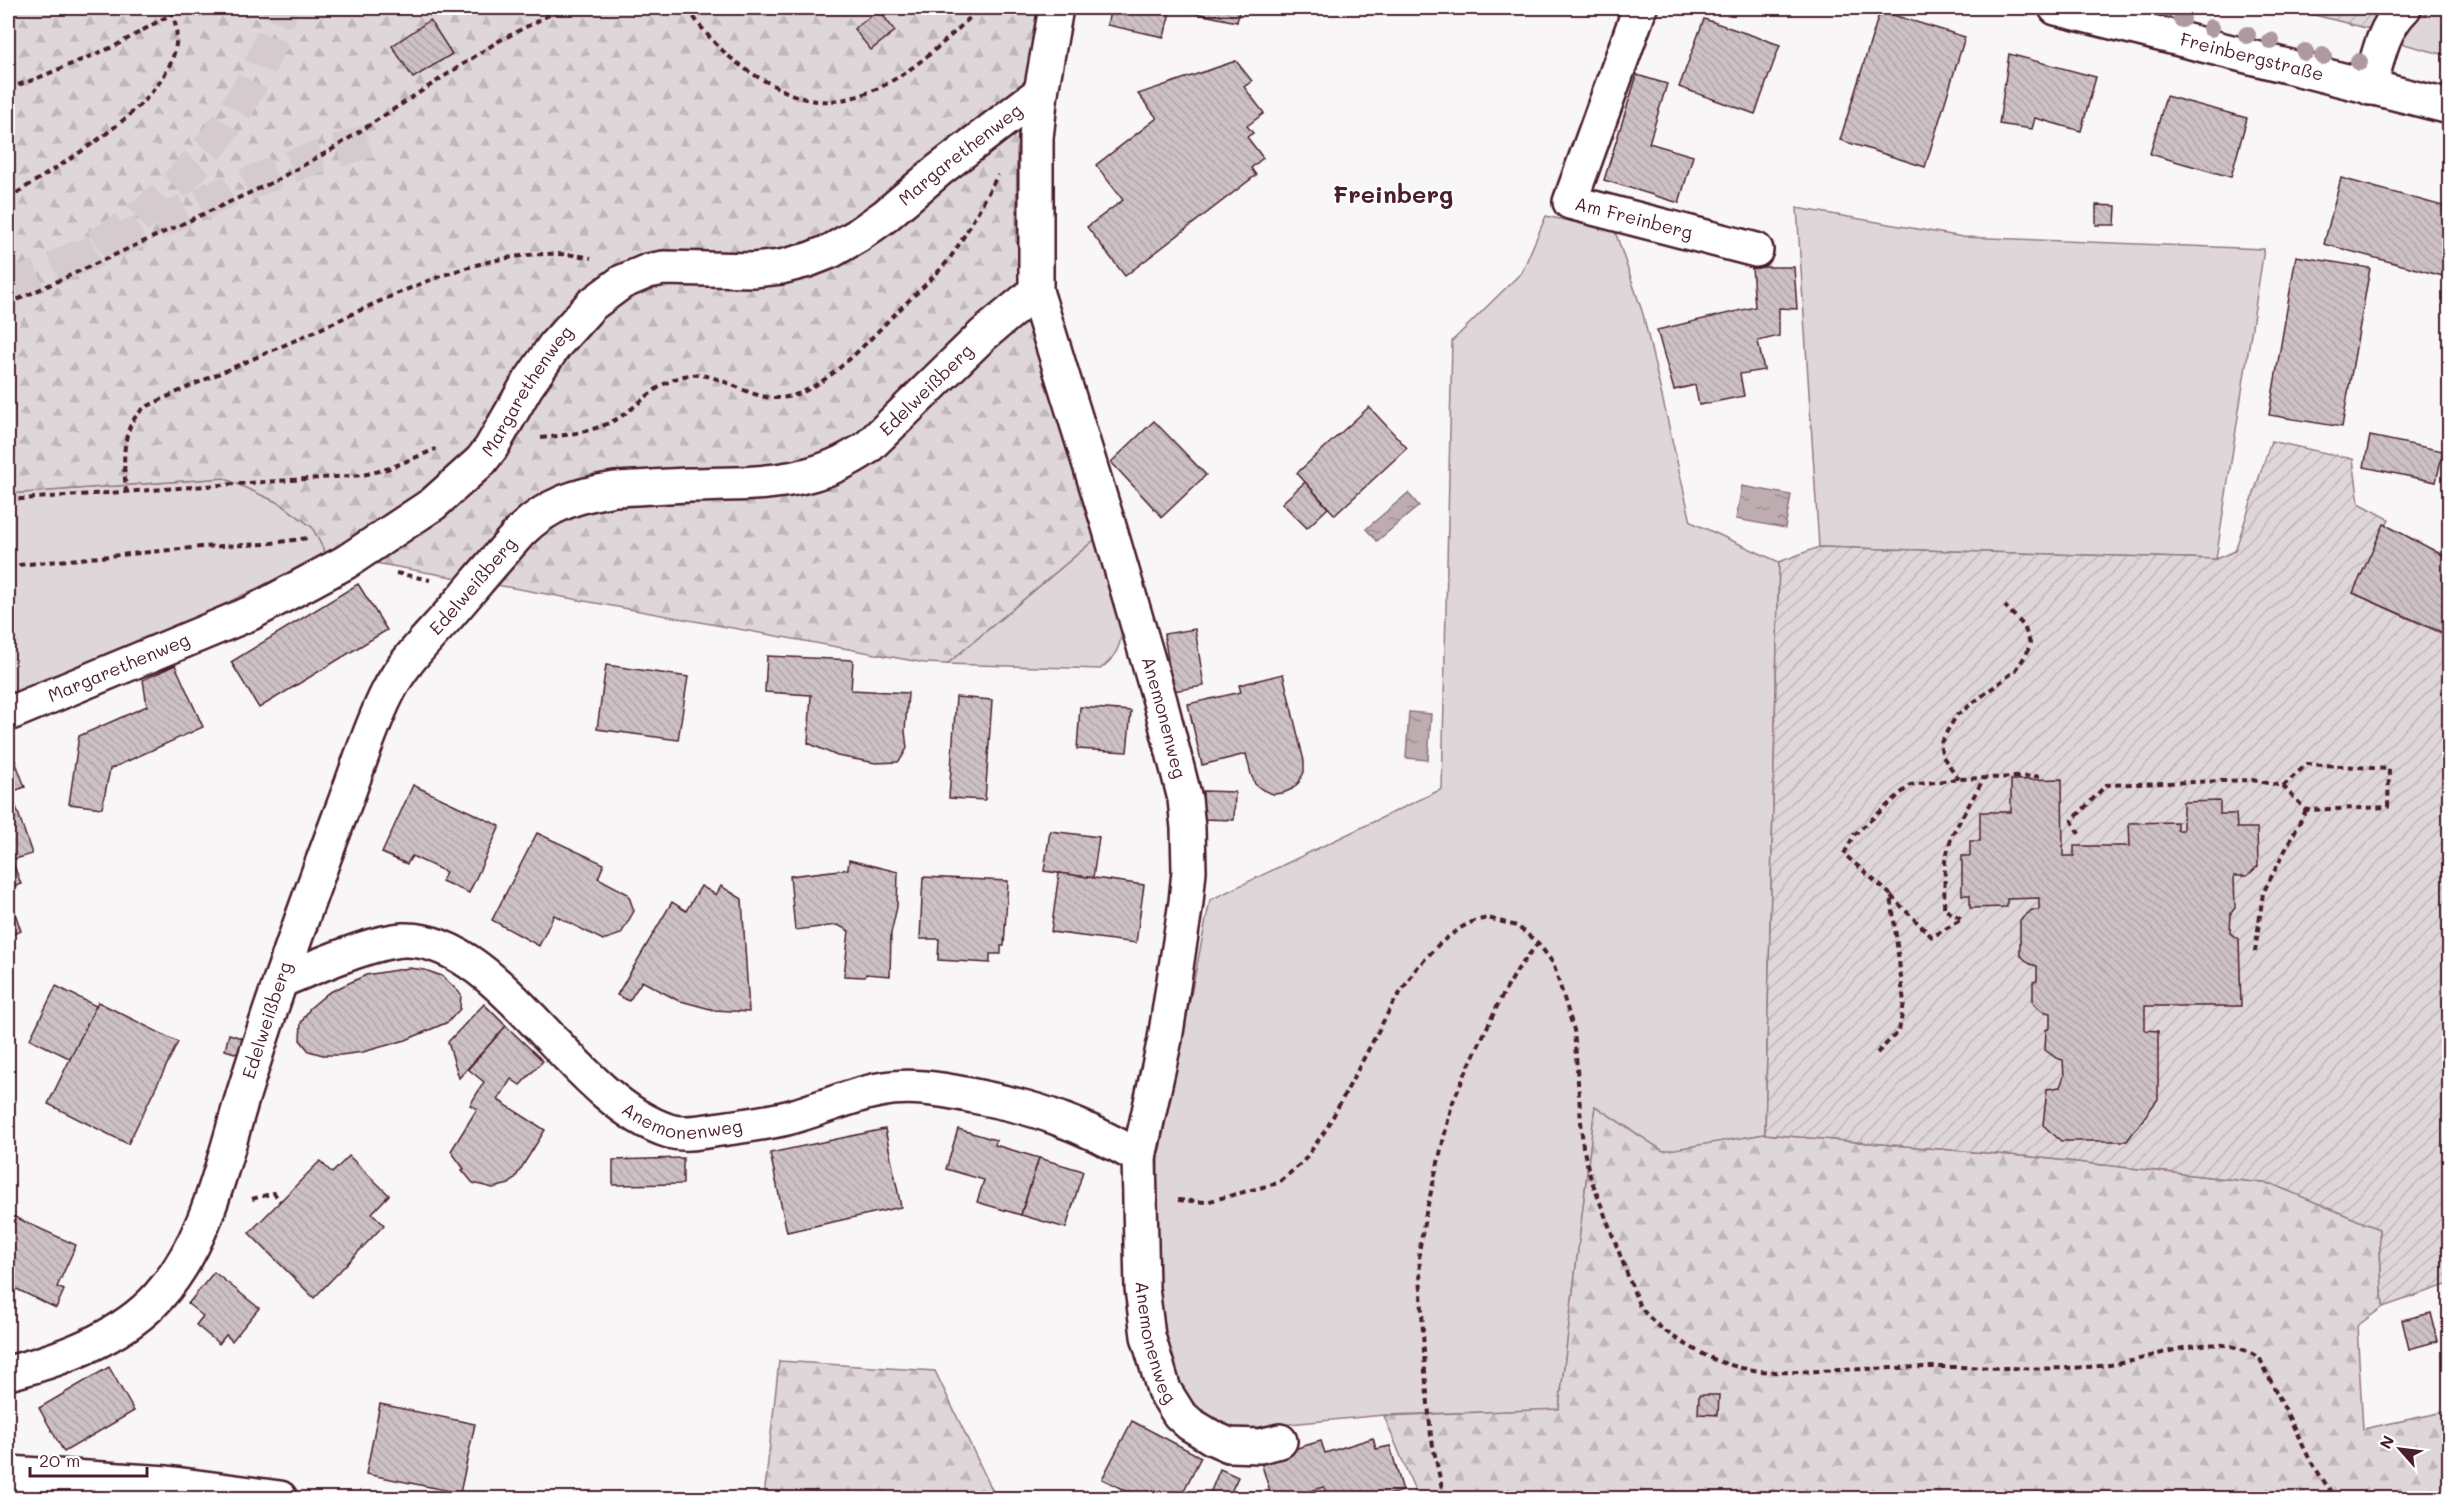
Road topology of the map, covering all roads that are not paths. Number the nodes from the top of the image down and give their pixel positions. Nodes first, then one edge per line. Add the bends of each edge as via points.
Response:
1 (1056, 8) edge
2 (1640, 8) edge
3 (2056, 8) edge
4 (2404, 8) edge
5 (2370, 88) junction
6 (1041, 92) junction
7 (2450, 107) edge
8 (1756, 250) dead end
9 (1035, 291) junction
10 (8, 714) edge
11 (280, 981) junction
12 (1139, 1156) junction
13 (8, 1373) edge
14 (1280, 1441) dead end
15 (8, 1473) edge
16 (280, 1498) edge

1 - 6 street
2 - 8 street, Am Freinberg via 1570,202
3 - 5 street, Freinbergstraße
4 - 5 street via 2385,34
5 - 7 street, Freinbergstraße
6 - 9 street via 1035,138
6 - 10 street, Margarethenweg via 885,216 831,250 781,267 664,268 622,282 591,305 555,345 481,461 433,504 346,562 251,613
9 - 11 street, Edelweißberg via 982,335 868,447 847,461 774,482 615,489 571,498 531,521 404,666 386,696 318,870
9 - 12 street, Anemonenweg via 1160,701 1186,809 1186,902 1165,1039
11 - 12 street, Anemonenweg via 381,944 403,940 436,944 486,974 620,1106 672,1132 699,1132 786,1118 878,1090 908,1087 982,1098 1056,1117
11 - 13 street, Edelweißberg via 207,1213 176,1273 157,1298 112,1333 72,1352
12 - 14 street, Anemonenweg via 1142,1288 1148,1336 1170,1403 1190,1424 1229,1445 1260,1446
15 - 16 street via 167,1482

